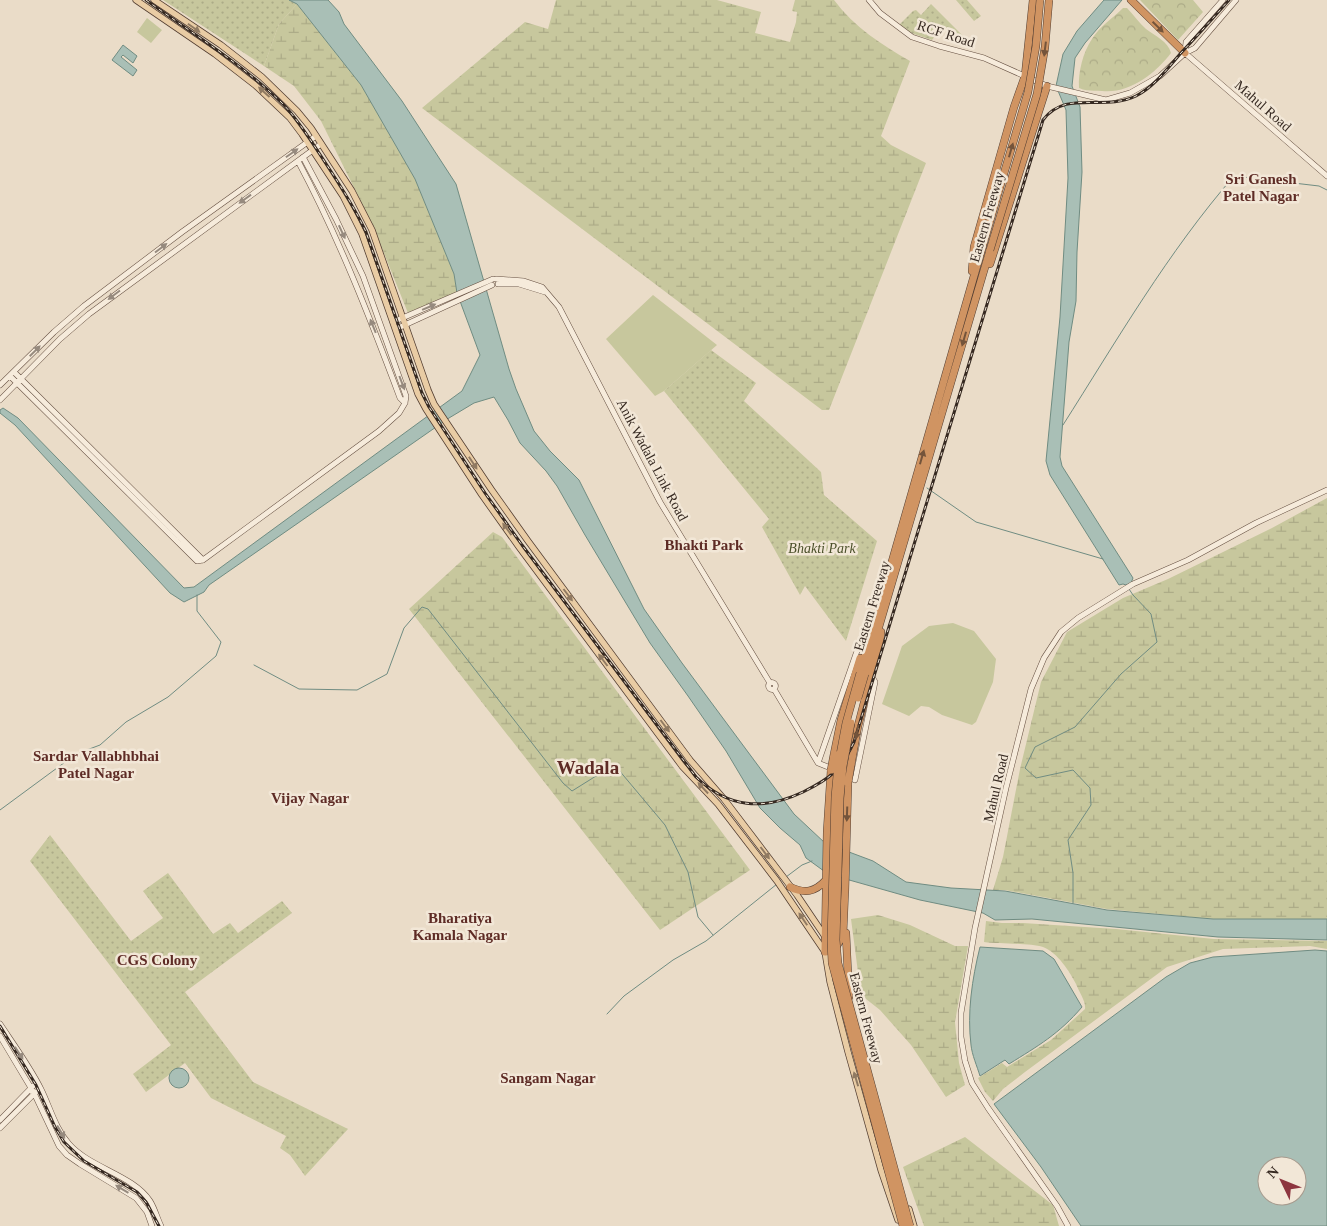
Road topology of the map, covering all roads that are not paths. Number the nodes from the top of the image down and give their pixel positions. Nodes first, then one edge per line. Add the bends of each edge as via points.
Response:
1 (136, 0) edge
2 (154, 0) edge
3 (869, 0) edge
4 (1033, 0) edge
5 (1040, 0) edge
6 (1049, 0) edge
7 (1131, 0) edge
8 (1223, 0) edge
9 (1236, 0) edge
10 (1185, 53) junction
11 (1025, 76) junction
12 (1050, 87) junction
13 (316, 136) junction
14 (308, 142) junction
15 (321, 144) junction
16 (313, 150) junction
17 (301, 159) junction
18 (1327, 176) edge
19 (332, 213) junction
20 (326, 216) junction
21 (362, 276) junction
22 (354, 280) junction
23 (492, 283) junction
24 (970, 289) junction
25 (978, 292) junction
26 (403, 318) junction
27 (393, 322) junction
28 (405, 325) junction
29 (396, 329) junction
30 (12, 374) junction
31 (18, 380) junction
32 (0, 385) edge
33 (7, 392) junction
34 (1, 398) edge
35 (405, 403) junction
36 (1327, 490) edge
37 (869, 641) junction
38 (865, 674) junction
39 (818, 763) junction
40 (852, 781) junction
41 (724, 799) junction
42 (718, 804) junction
43 (744, 826) junction
44 (738, 831) junction
45 (826, 878) junction
46 (786, 882) junction
47 (845, 889) junction
48 (825, 937) junction
49 (834, 951) junction
50 (825, 952) junction
51 (847, 1008) junction
52 (0, 1026) edge
53 (0, 1036) edge
54 (37, 1083) junction
55 (31, 1088) junction
56 (41, 1088) junction
57 (34, 1093) junction
58 (0, 1120) edge
59 (0, 1128) edge
60 (152, 1226) edge
61 (161, 1226) edge
62 (902, 1226) edge
63 (912, 1226) edge
64 (1068, 1226) edge

14 -> 1 main road via 290,118 255,85
2 -> 13 main road via 262,77 297,111
3 - 11 street, RCF Road via 880,13 912,37 984,58
4 - 11 highway
24 -> 5 highway, Eastern Freeway, bridge via 1028,92
6 -> 25 highway, Eastern Freeway, bridge via 1037,94
7 -> 10 highway
8 - 10 street via 1186,42
9 - 10 street via 1195,48
10 - 12 street via 1160,76 1130,93 1106,100
10 - 18 street, Mahul Road
11 - 12 street, RCF Road
11 - 24 highway via 974,247
12 - 25 highway via 995,254
13 - 14 street
13 - 15 main road
14 - 16 main road
30 -> 14 street via 84,306
15 - 16 street
15 - 26 main road via 352,191 372,230
16 - 17 street
16 - 27 main road via 343,196 362,234
17 - 19 street
17 - 20 street
17 -> 31 street via 90,314 60,338
19 - 20 street
19 -> 21 street
20 - 22 street
21 - 22 street
21 -> 35 street via 406,396
35 -> 22 street via 400,398
26 -> 23 street
23 - 28 street
23 - 39 street, Anik Wadala Link Road via 524,281 542,287 559,307 660,502 770,683 769,688 774,689
37 -> 24 highway, Eastern Freeway
25 -> 38 highway, Eastern Freeway
26 - 27 street
26 - 28 main road
27 - 29 main road
28 - 29 street
28 -> 41 main road via 434,404 490,489 690,760
42 -> 29 main road via 682,766 484,498 418,394
30 - 31 street
30 - 32 street
31 - 33 street
31 - 35 street via 197,561 203,560 379,432
32 - 33 street
33 - 34 street
36 - 64 street, Mahul Road via 1133,584 1078,618 1062,632 1038,670 1031,689 975,928 961,1013 961,1038 972,1083
37 - 38 highway, Eastern Freeway
37 - 39 street via 857,651
37 - 45 highway, bridge via 856,668 831,770
38 -> 40 highway, bridge via 851,765
38 - 40 street via 875,682
38 - 62 highway, Eastern Freeway, bridge via 842,743 835,797 832,963
38 - 63 highway, Eastern Freeway, bridge via 851,722 840,790 837,954
39 - 40 street
40 -> 47 highway
41 - 42 main road
41 - 43 main road
42 - 44 main road
43 - 44 main road
43 -> 46 main road
50 -> 44 main road
45 - 46 highway via 818,888 809,891 799,891
45 - 48 highway
46 - 48 main road
47 - 49 highway via 843,935
47 - 51 highway
48 - 49 main road
48 - 50 highway
49 - 50 highway
49 - 51 main road
62 -> 50 main road via 881,1170 830,982
51 - 63 main road
52 -> 54 street
53 - 55 street
54 - 55 street
54 - 56 street
55 - 57 street
55 - 58 street
56 - 57 street
56 -> 61 street via 67,1142 90,1161 141,1192 150,1202
57 - 59 street
60 -> 57 street via 147,1212 136,1198 67,1155 53,1136

